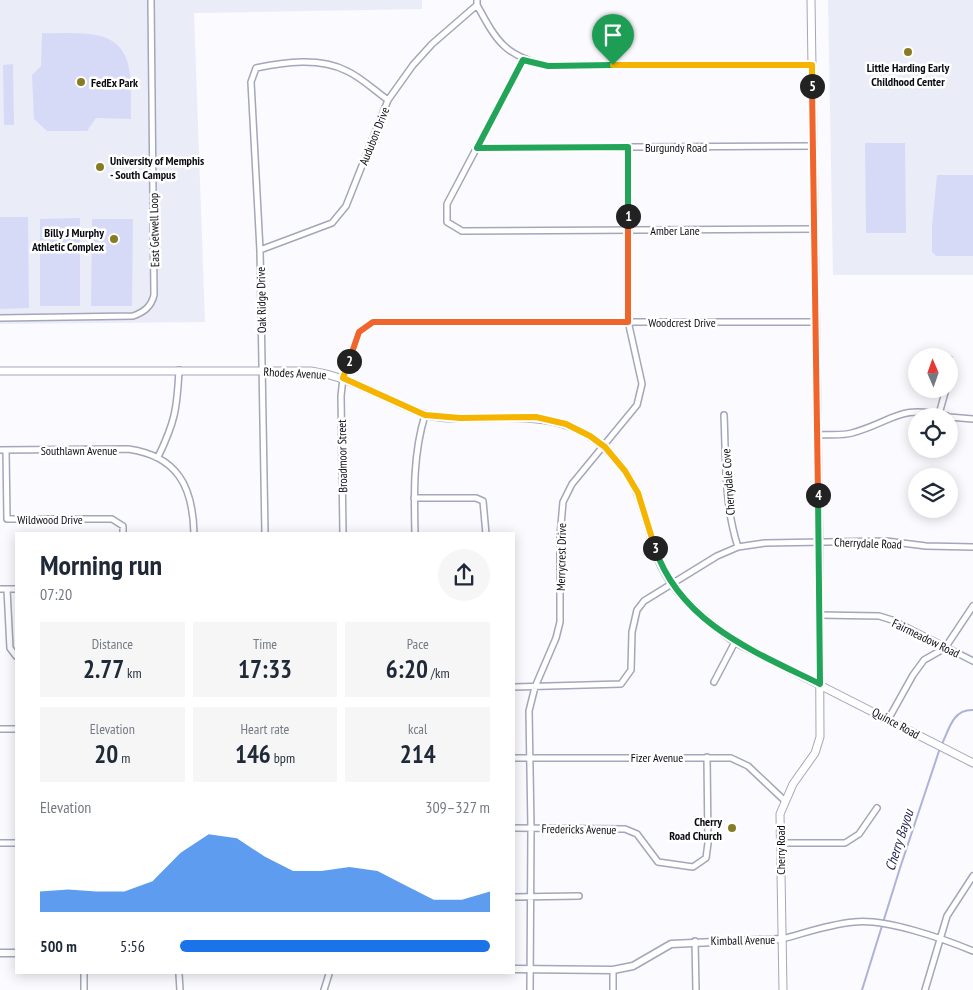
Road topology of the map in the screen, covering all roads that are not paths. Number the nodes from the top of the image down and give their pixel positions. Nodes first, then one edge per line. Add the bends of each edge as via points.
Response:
1 (151, 0) edge
2 (811, 0) edge
3 (477, 3) edge
4 (523, 60) junction
5 (812, 65) junction
6 (388, 100) junction
7 (814, 146) junction
8 (628, 147) junction
9 (477, 148) junction
10 (815, 230) junction
11 (628, 231) junction
12 (260, 250) junction
13 (0, 318) edge
14 (628, 322) junction
15 (816, 322) junction
16 (179, 370) junction
17 (0, 371) edge
18 (263, 371) junction
19 (343, 378) junction
20 (908, 411) edge
21 (425, 415) junction
22 (724, 415) dead end
23 (958, 417) edge
24 (973, 419) edge
25 (817, 435) junction
26 (605, 447) junction
27 (3, 450) edge
28 (158, 457) junction
29 (414, 498) junction
30 (123, 532) edge
31 (194, 532) edge
32 (265, 532) edge
33 (343, 532) edge
34 (415, 532) edge
35 (486, 532) edge
36 (819, 542) junction
37 (738, 547) junction
38 (973, 547) edge
39 (672, 583) junction
40 (7, 589) junction
41 (15, 589) edge
42 (0, 590) edge
43 (973, 606) edge
44 (820, 615) junction
45 (735, 642) junction
46 (945, 648) junction
47 (15, 655) edge
48 (973, 661) edge
49 (714, 682) dead end
50 (820, 684) junction
51 (515, 687) edge
52 (536, 687) junction
53 (889, 718) junction
54 (0, 729) edge
55 (15, 729) edge
56 (707, 757) junction
57 (515, 758) edge
58 (530, 758) junction
59 (973, 762) edge
60 (785, 801) junction
61 (877, 808) dead end
62 (515, 828) edge
63 (531, 828) junction
64 (0, 843) edge
65 (15, 843) edge
66 (779, 843) junction
67 (973, 876) edge
68 (515, 896) edge
69 (530, 896) junction
70 (580, 896) dead end
71 (939, 938) junction
72 (782, 939) junction
73 (695, 941) junction
74 (973, 951) edge
75 (0, 953) edge
76 (15, 953) edge
77 (530, 968) junction
78 (515, 969) edge
79 (613, 970) junction
80 (84, 974) edge
81 (179, 974) edge
82 (329, 974) edge
83 (84, 990) edge
84 (180, 990) edge
85 (324, 990) edge
86 (530, 990) edge
87 (613, 990) edge
88 (696, 990) edge
89 (783, 990) edge
90 (925, 990) edge

1 - 13 street, East Getwell Loop via 153,302 143,313 133,316
2 - 5 main road, Cherry Road
3 - 4 street via 494,36
3 - 6 street, Audubon Drive via 432,44
4 - 5 street via 548,66
4 - 9 street
5 - 7 main road, Cherry Road
6 - 12 street, Audubon Drive via 346,206 332,223
6 - 12 street, Oak Ridge Drive via 348,71 325,63 277,63 256,68 251,82
7 - 8 street, Burgundy Road
7 - 10 main road, Cherry Road
8 - 9 street, Burgundy Road
8 - 11 street, Merrycrest Drive
9 - 11 street, Amber Lane via 447,204 447,222 462,231
10 - 11 street, Amber Lane
10 - 15 main road, Cherry Road
11 - 14 street, Merrycrest Drive
12 - 18 street, Oak Ridge Drive
14 - 15 street, Woodcrest Drive
14 - 19 street, Woodcrest Drive via 373,322 359,332
14 - 26 street, Merrycrest Drive via 642,384 637,404
15 - 25 main road, Cherry Road
16 - 17 main road, Rhodes Avenue
16 - 18 main road, Rhodes Avenue
16 - 28 street via 173,426
18 - 19 main road, Rhodes Avenue via 311,372
18 - 32 street, Oak Ridge Drive
19 - 21 main road, Rhodes Avenue
19 - 33 street, Broadmoor Street
20 - 25 street via 849,434
21 - 26 main road, Rhodes Avenue via 536,417 566,424
21 - 29 street via 417,441
22 - 37 street, Cherrydale Cove via 727,498
23 - 24 street
25 - 36 main road, Cherry Road
26 - 39 main road, Rhodes Avenue via 638,493 658,558
26 - 52 street, Merrycrest Drive via 572,484 563,502 560,622
27 - 28 street, Southlawn Avenue via 128,449
27 - 30 street, Wildwood Drive via 7,519 112,519 123,526
28 - 31 street via 177,474 188,490
29 - 34 street
29 - 35 street via 476,498 483,501
36 - 37 street, Cherrydale Road
36 - 38 street, Cherrydale Road via 886,541
36 - 44 main road, Cherry Road
37 - 39 street, Cherrydale Road via 716,556
39 - 45 main road, Rhodes Avenue via 687,603
39 - 52 street, Cherrydale Road via 644,601 637,610 632,632 631,670 622,684
40 - 41 street
40 - 42 street
40 - 47 street via 10,648
43 - 46 street
44 - 46 street, Fairmeadow Road via 879,616
44 - 50 main road, Cherry Road
45 - 49 street
45 - 50 main road, Rhodes Avenue
46 - 48 street, Fairmeadow Road
46 - 53 street via 924,660
50 - 53 main road, Quince Road
50 - 60 main road, Cherry Road via 820,737 815,753
51 - 52 street, Cherrydale Road
52 - 58 street, Merrycrest Drive via 530,711
53 - 59 main road, Quince Road
54 - 55 street
56 - 58 street, Fizer Avenue
56 - 60 street, Fizer Avenue via 731,758 748,766
56 - 63 street, Fredericks Avenue via 708,843 706,858 693,866 658,862 637,834 625,829
57 - 58 street, Fizer Avenue
58 - 63 street, Merrycrest Drive
60 - 66 main road, Cherry Road via 780,814
61 - 66 street via 859,834 845,842
62 - 63 street, Fredericks Avenue
63 - 69 street, Merrycrest Drive
64 - 65 street
66 - 72 main road, Cherry Road
67 - 71 street via 953,905
68 - 69 street
69 - 70 street
69 - 77 street, Merrycrest Drive
71 - 72 street, Kimball Avenue via 872,922 852,922
71 - 74 street, Kimball Avenue
71 - 90 street
72 - 73 street, Kimball Avenue
72 - 89 main road, Cherry Road
73 - 79 street, Kimball Avenue via 671,944 633,966
73 - 88 street
75 - 76 street
77 - 78 street, Kimball Avenue
77 - 79 street, Kimball Avenue
77 - 86 street, Merrycrest Drive
79 - 87 street
80 - 83 street
81 - 84 street
82 - 85 street

